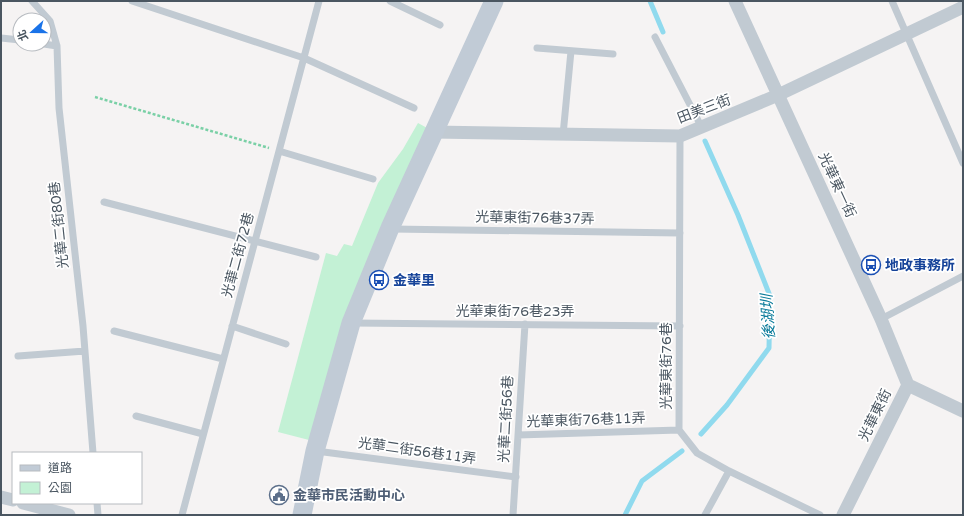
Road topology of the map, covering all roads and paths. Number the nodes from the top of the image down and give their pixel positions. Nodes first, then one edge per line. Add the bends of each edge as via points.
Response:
1 (32, 1) edge
2 (132, 1) edge
3 (319, 1) edge
4 (390, 1) edge
5 (494, 1) edge
6 (734, 1) edge
7 (892, 1) edge
8 (963, 7) edge
9 (440, 25) dead end
10 (907, 34) junction
11 (655, 36) dead end
12 (1, 38) edge
13 (12, 39) edge
14 (52, 45) edge
15 (57, 46) junction
16 (537, 48) dead end
17 (571, 51) junction
18 (613, 54) dead end
19 (304, 58) junction
20 (778, 95) junction
21 (95, 97) dead end
22 (414, 108) dead end
23 (702, 128) junction
24 (433, 132) junction
25 (563, 134) junction
26 (680, 136) junction
27 (279, 151) junction
28 (963, 163) edge
29 (373, 179) dead end
30 (104, 202) dead end
31 (390, 228) junction
32 (680, 233) junction
33 (255, 241) junction
34 (316, 257) dead end
35 (963, 276) edge
36 (881, 318) junction
37 (351, 323) junction
38 (525, 324) junction
39 (232, 326) junction
40 (680, 326) junction
41 (114, 332) dead end
42 (286, 344) dead end
43 (85, 351) junction
44 (18, 356) dead end
45 (223, 359) junction
46 (908, 384) junction
47 (963, 411) edge
48 (136, 416) dead end
49 (679, 430) junction
50 (203, 434) junction
51 (518, 435) junction
52 (315, 450) junction
53 (93, 452) edge
54 (729, 470) junction
55 (516, 477) junction
56 (1, 497) edge
57 (12, 500) edge
58 (27, 504) edge
59 (97, 504) edge
60 (69, 515) edge
61 (98, 515) edge
62 (182, 515) edge
63 (302, 515) edge
64 (513, 515) edge
65 (705, 515) edge
66 (820, 515) edge
67 (843, 515) edge

1 - 15 lane, 光華二街80巷 via 50,21
2 - 19 lane
3 - 19 lane, 光華二街72巷
4 - 9 lane
5 - 24 street
6 - 20 street, 光華東一街
7 - 10 lane
8 - 10 street, 田美三街
10 - 20 street, 田美三街
10 - 28 lane
11 - 23 lane
12 - 13 lane
14 - 15 lane
15 - 43 lane, 光華二街80巷 via 60,108
16 - 17 lane
17 - 18 lane
17 - 25 lane
19 - 22 lane
19 - 27 lane, 光華二街72巷
20 - 23 street, 田美三街
20 - 36 street, 光華東一街
21 - 27 path
23 - 26 street, 田美三街
24 - 25 street, 田美三街
24 - 31 street
25 - 26 street, 田美三街
26 - 32 lane, 光華東街76巷
27 - 29 lane
27 - 33 lane, 光華二街72巷
30 - 33 lane
31 - 32 lane, 光華東街76巷37弄
31 - 37 street
32 - 40 lane, 光華東街76巷
33 - 34 lane
33 - 39 lane, 光華二街72巷
35 - 36 lane
36 - 46 street, 光華東一街
37 - 38 lane, 光華東街76巷23弄
37 - 52 street
38 - 40 lane, 光華東街76巷23弄
38 - 51 lane, 光華二街56巷
39 - 42 lane
39 - 45 lane, 光華二街72巷
40 - 49 lane, 光華東街76巷
41 - 45 lane
43 - 44 lane
43 - 53 lane, 光華二街80巷
45 - 50 lane, 光華二街72巷
46 - 47 street, 光華東街
46 - 67 street, 光華東街
48 - 50 lane
49 - 51 lane, 光華東街76巷11弄
49 - 54 lane, 光華東街76巷 via 697,453
50 - 62 lane, 光華二街72巷
51 - 55 lane, 光華二街56巷
52 - 55 lane, 光華二街56巷11弄
52 - 63 street
54 - 65 lane
54 - 66 lane, 光華東街76巷
55 - 64 lane, 光華二街56巷
56 - 57 street
58 - 60 street
59 - 61 lane

